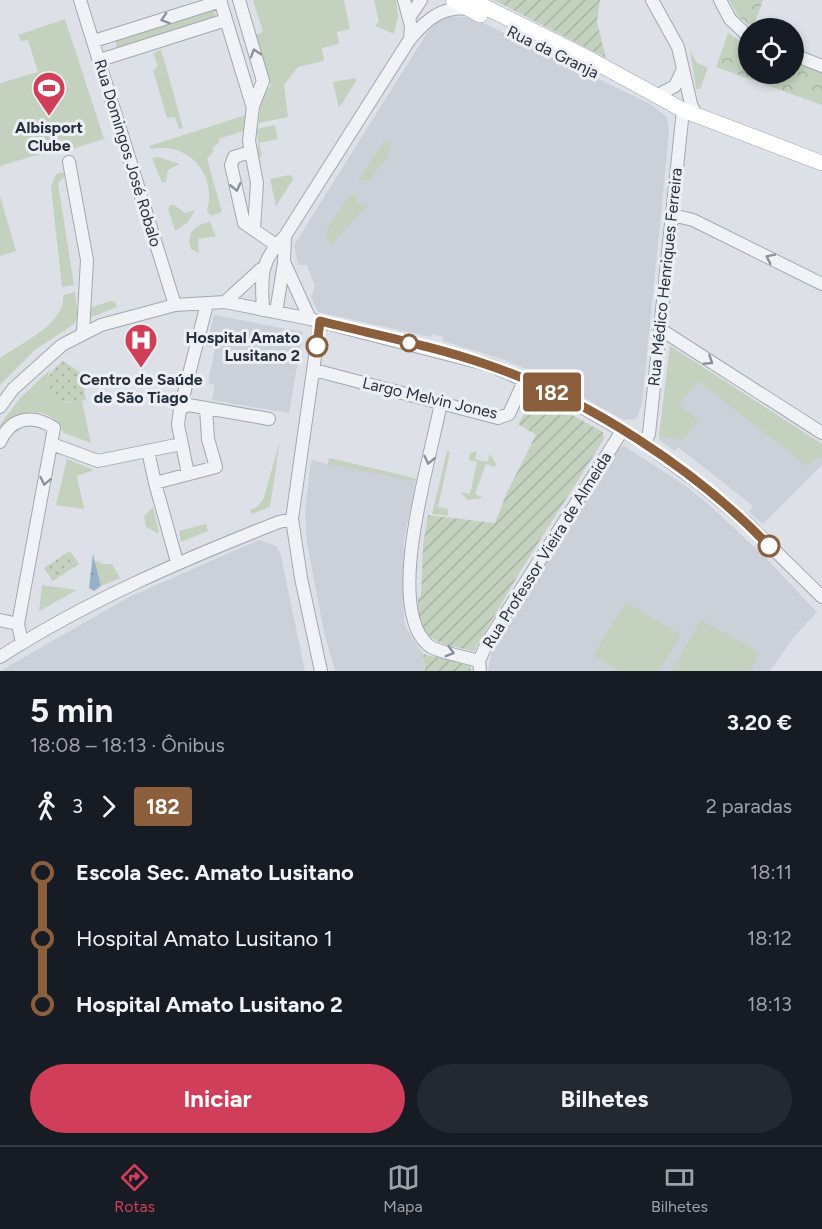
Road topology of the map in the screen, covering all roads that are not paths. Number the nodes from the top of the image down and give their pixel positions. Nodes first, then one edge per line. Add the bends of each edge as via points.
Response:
1 (80, 0) edge
2 (239, 0) edge
3 (404, 0) edge
4 (421, 0) edge
5 (437, 0) edge
6 (453, 0) edge
7 (652, 0) edge
8 (720, 0) edge
9 (220, 1) edge
10 (468, 3) edge
11 (434, 16) junction
12 (409, 18) junction
13 (226, 20) junction
14 (738, 27) edge
15 (410, 39) junction
16 (94, 41) junction
17 (804, 59) edge
18 (100, 60) junction
19 (822, 66) edge
20 (683, 68) junction
21 (675, 86) junction
22 (656, 96) junction
23 (253, 106) junction
24 (686, 111) junction
25 (250, 152) junction
26 (69, 162) dead end
27 (822, 163) edge
28 (672, 215) junction
29 (254, 229) junction
30 (285, 236) junction
31 (276, 245) junction
32 (284, 262) junction
33 (261, 269) junction
34 (822, 284) edge
35 (225, 302) junction
36 (207, 304) junction
37 (175, 305) junction
38 (263, 310) junction
39 (276, 312) junction
40 (315, 320) junction
41 (660, 329) junction
42 (83, 332) junction
43 (314, 370) junction
44 (525, 379) junction
45 (13, 389) junction
46 (0, 394) edge
47 (441, 402) junction
48 (0, 407) edge
49 (206, 408) junction
50 (180, 409) junction
51 (269, 419) dead end
52 (622, 431) junction
53 (822, 433) edge
54 (0, 442) edge
55 (644, 443) junction
56 (52, 444) junction
57 (181, 444) junction
58 (148, 451) junction
59 (188, 474) junction
60 (155, 483) junction
61 (292, 519) junction
62 (177, 562) junction
63 (822, 597) edge
64 (0, 620) edge
65 (18, 624) junction
66 (22, 643) junction
67 (0, 657) edge
68 (479, 666) edge
69 (321, 671) edge

1 - 16 street, Rua Domingos José Robalo
23 -> 2 street via 263,81
3 - 12 street
4 - 12 street
5 - 11 street
6 - 10 main road, Rua da Granja
7 - 20 street via 678,47
8 - 14 street
9 - 13 street
9 -> 16 street
10 - 11 street
10 - 22 main road, Rua da Granja via 586,57
10 - 22 main road, Rua da Granja via 627,88
11 - 15 street
12 - 15 street
13 - 18 street
13 - 23 street
15 - 30 street
16 - 18 street, Rua Domingos José Robalo
17 - 19 street
18 - 37 street, Rua Domingos José Robalo
20 - 21 street
20 - 24 street via 691,104
21 - 22 street
21 - 24 street
22 - 24 main road, Rua da Granja
23 - 25 street
24 - 27 main road, Rua da Granja
24 - 28 street, Rua Médico Henriques Ferreira
25 - 29 street via 257,183
25 -> 29 street via 234,157 231,165 244,223
26 - 42 street via 87,260
34 -> 28 street via 693,220
28 - 41 street, Rua Médico Henriques Ferreira
29 - 31 street
30 - 31 street
30 - 32 street
31 - 33 street
32 - 39 street
32 - 40 street
33 - 35 street
33 - 38 street
35 - 36 street
35 - 38 street
36 - 37 street
36 - 50 street
37 - 42 street
38 - 39 street
39 - 40 street
40 - 43 street
40 - 44 street via 457,355
41 -> 53 street
41 - 55 street, Rua Médico Henriques Ferreira via 649,434
42 - 45 street via 62,345
43 - 47 street, Largo Melvin Jones
43 - 61 street
44 - 47 street, Largo Melvin Jones via 509,414 498,418
44 - 52 street
45 - 46 street
45 - 48 street
47 -> 68 street via 414,521 412,617 428,646
49 - 50 street via 188,405
49 - 51 street
49 - 59 street via 208,439 216,467
50 - 57 street
52 - 55 street
52 - 68 street, Rua Professor Vieira de Almeida via 487,643
54 - 56 street via 9,428 29,418 54,428
55 - 63 street via 748,524
56 - 58 street via 98,461
56 -> 65 street
57 - 58 street
57 - 59 street
58 - 60 street
59 - 60 street
60 - 62 street
61 - 62 street
61 - 69 street
62 - 66 street via 48,626
64 - 65 street
65 - 66 street
66 - 67 street

